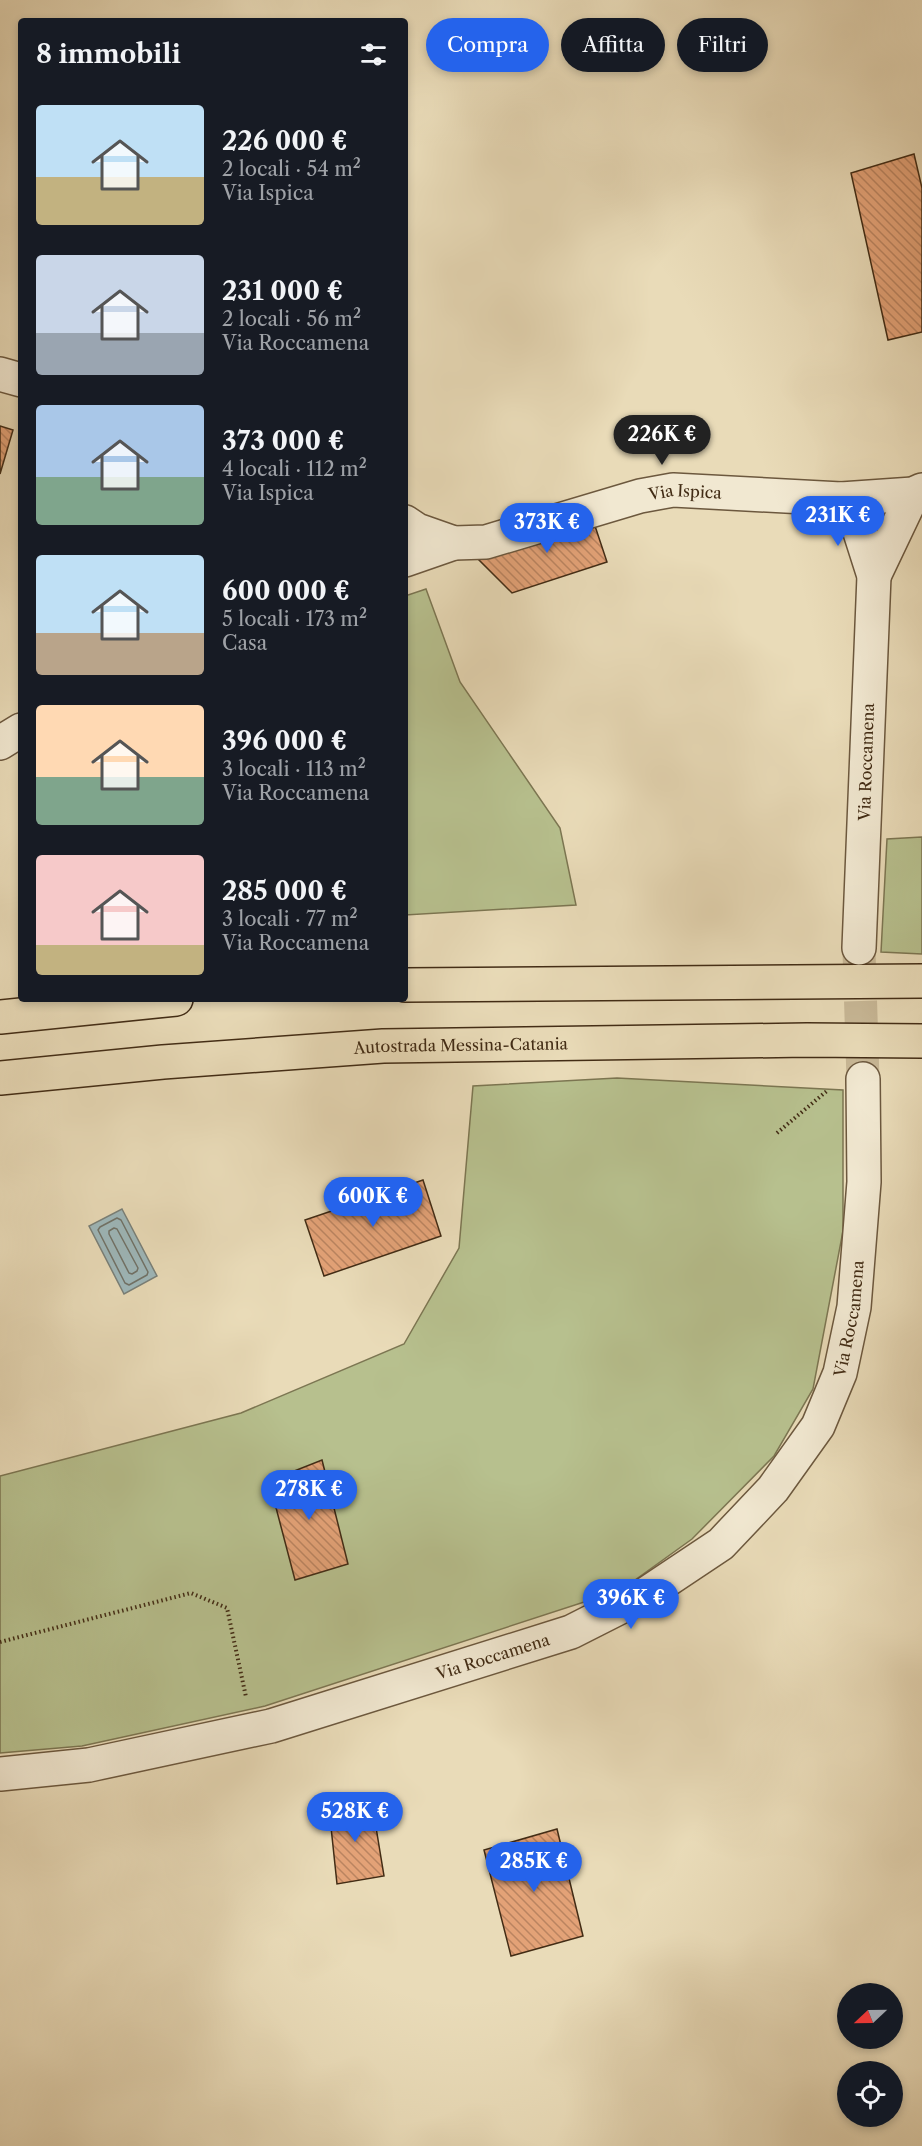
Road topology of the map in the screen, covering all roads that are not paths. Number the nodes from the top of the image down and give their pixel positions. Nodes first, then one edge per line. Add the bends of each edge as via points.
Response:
1 (0, 374) edge
2 (18, 379) edge
3 (918, 492) edge
4 (841, 499) junction
5 (408, 524) edge
6 (454, 543) junction
7 (408, 559) edge
8 (874, 576) junction
9 (18, 732) edge
10 (0, 743) edge
11 (859, 948) tunnel mouth
12 (922, 981) edge
13 (408, 985) edge
14 (147, 1002) edge
15 (0, 1017) edge
16 (922, 1041) edge
17 (0, 1078) edge
18 (863, 1079) tunnel mouth
19 (0, 1774) edge

1 - 2 street
3 - 4 street, Via Ispica
3 - 8 street
4 - 6 street, Via Ispica via 673,490 640,496 486,542
4 - 8 street via 859,529
5 - 6 street, Via Ispica
6 - 7 street, Via Ispica
8 - 11 street, Via Roccamena
9 - 10 street
12 - 13 highway
14 - 15 highway
16 - 17 highway, Autostrada Messina-Catania via 383,1046
18 - 19 street, Via Roccamena via 864,1182 854,1307 840,1373 818,1426 773,1489 721,1544 646,1594 571,1632 253,1730 89,1765

